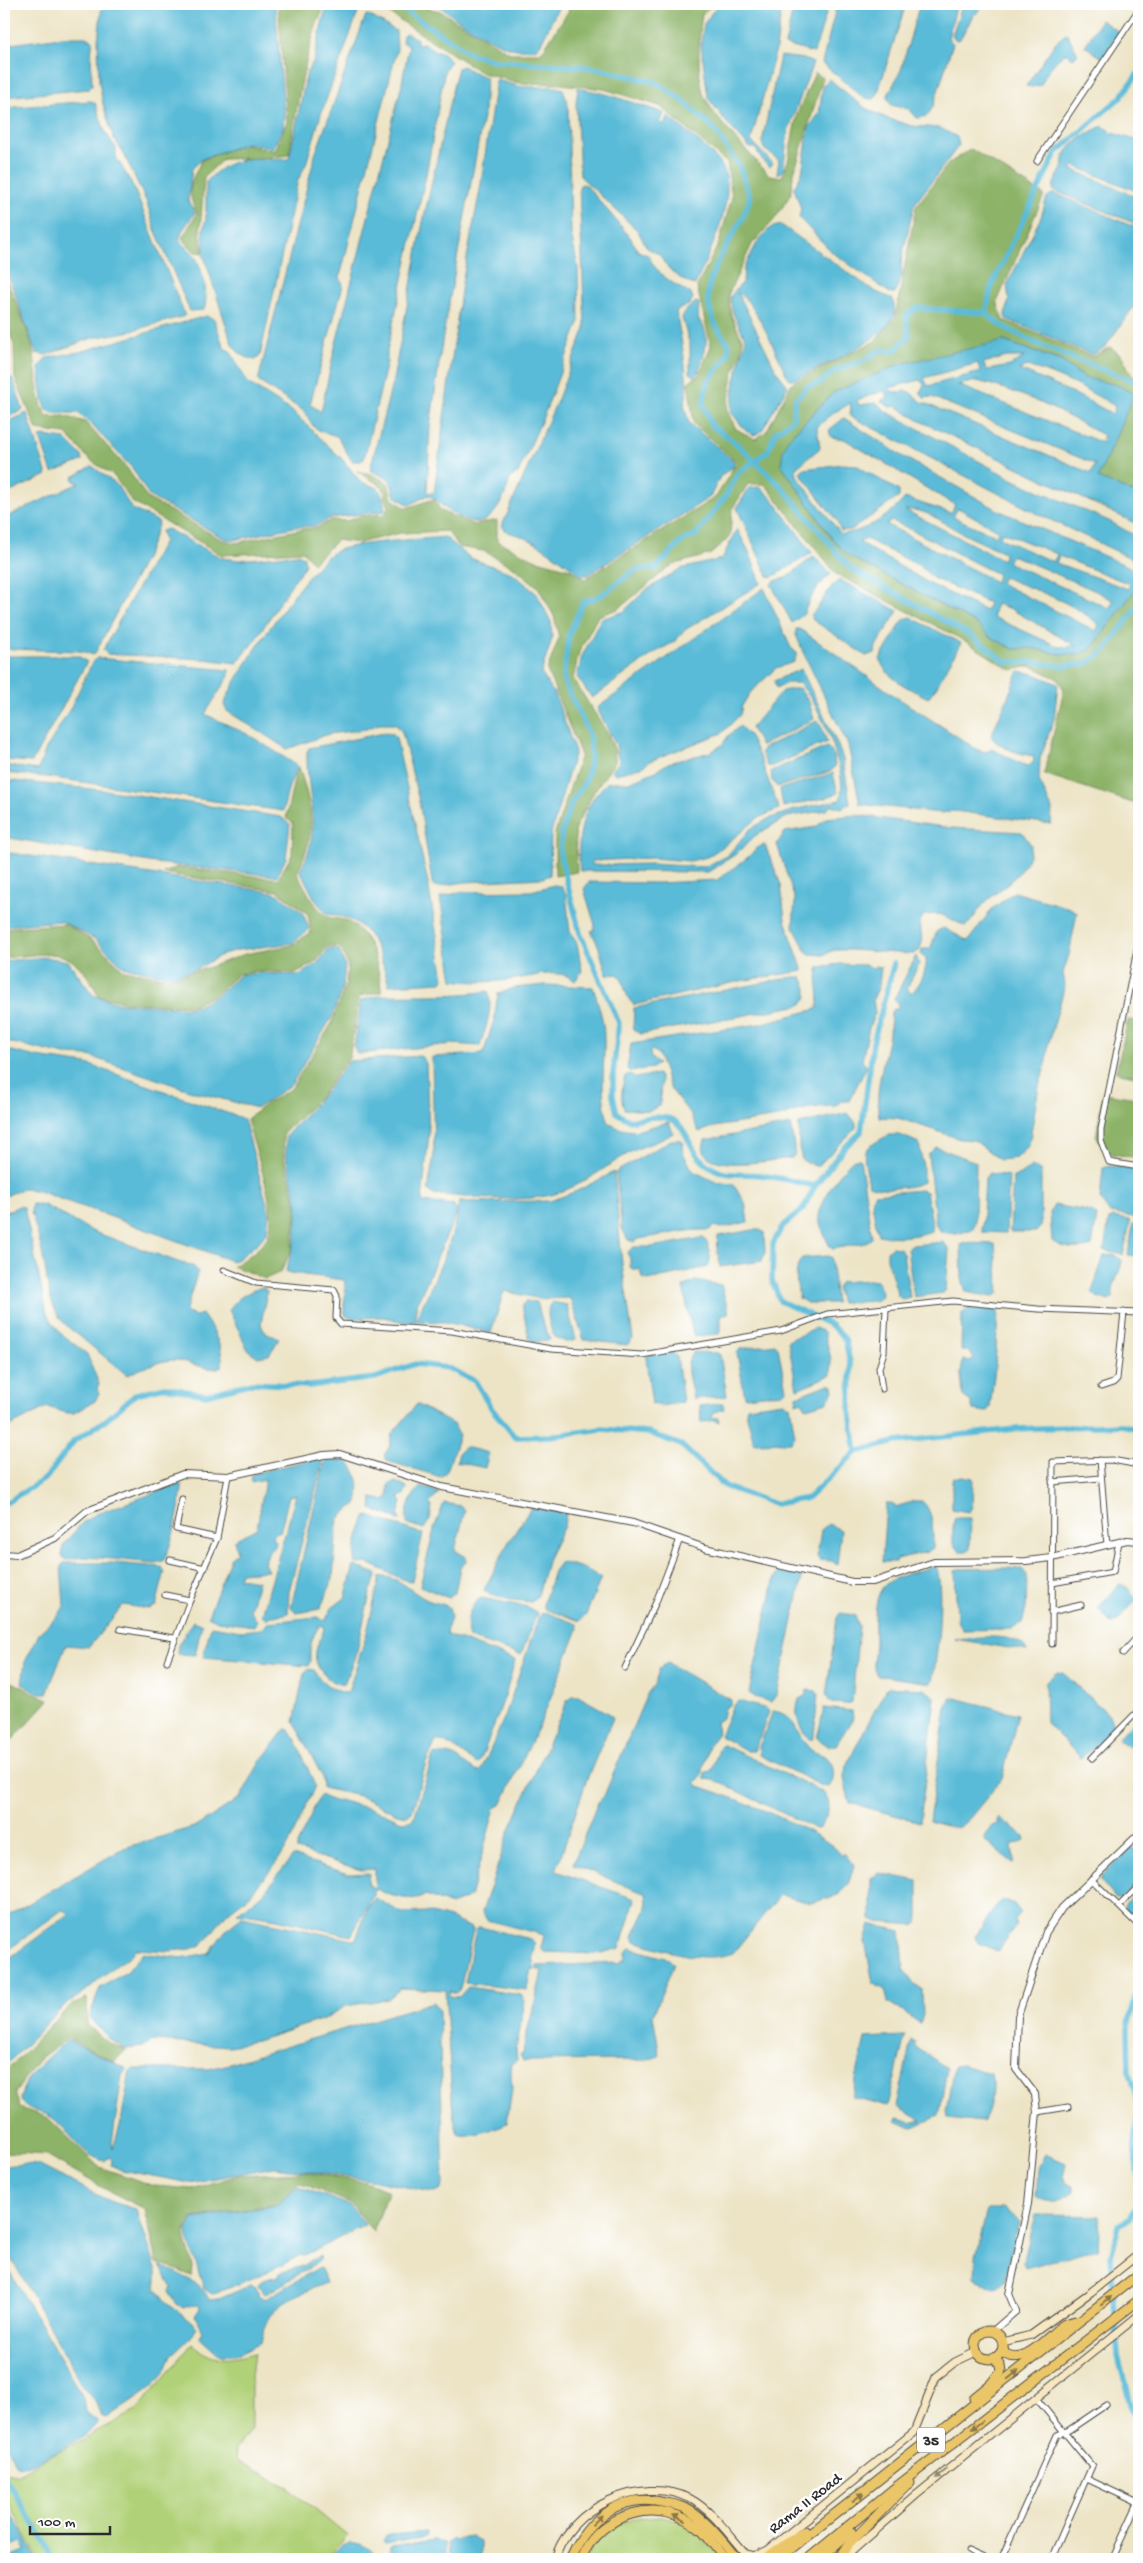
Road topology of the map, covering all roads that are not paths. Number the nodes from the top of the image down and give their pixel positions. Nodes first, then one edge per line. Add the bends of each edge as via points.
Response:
1 (1139, 9) edge
2 (1038, 161) dead end
3 (1139, 940) edge
4 (1139, 1167) edge
5 (224, 1270) dead end
6 (886, 1309) junction
7 (1124, 1312) junction
8 (1139, 1313) edge
9 (1101, 1387) dead end
10 (882, 1389) dead end
11 (1100, 1460) junction
12 (1139, 1465) edge
13 (228, 1476) junction
14 (1102, 1478) junction
15 (1052, 1482) junction
16 (182, 1499) dead end
17 (217, 1538) junction
18 (680, 1539) junction
19 (1139, 1541) edge
20 (1119, 1542) junction
21 (1107, 1545) junction
22 (4, 1554) edge
23 (1052, 1558) junction
24 (170, 1560) dead end
25 (205, 1568) junction
26 (1052, 1583) junction
27 (165, 1595) dead end
28 (190, 1600) junction
29 (1080, 1605) dead end
30 (1051, 1612) junction
31 (120, 1629) dead end
32 (1139, 1635) edge
33 (174, 1638) junction
34 (1052, 1644) dead end
35 (1123, 1653) dead end
36 (167, 1662) dead end
37 (625, 1668) dead end
38 (1139, 1710) edge
39 (1092, 1758) dead end
40 (1139, 1834) edge
41 (1091, 1879) junction
42 (1139, 1886) edge
43 (1119, 1906) junction
44 (1139, 1926) edge
45 (1068, 2107) dead end
46 (1037, 2112) junction
47 (1139, 2254) edge
48 (1139, 2274) edge
49 (1139, 2300) edge
50 (1139, 2315) edge
51 (1083, 2320) junction
52 (993, 2331) junction
53 (1003, 2344) junction
54 (976, 2352) junction
55 (994, 2358) junction
56 (1036, 2398) junction
57 (1106, 2405) dead end
58 (1064, 2431) junction
59 (935, 2437) junction
60 (930, 2461) junction
61 (886, 2475) junction
62 (1087, 2479) junction
63 (896, 2487) junction
64 (1139, 2502) edge
65 (838, 2511) junction
66 (720, 2546) junction
67 (968, 2550) dead end
68 (555, 2559) edge
69 (570, 2559) edge
70 (581, 2559) edge
71 (725, 2559) edge
72 (737, 2559) edge
73 (764, 2559) edge
74 (778, 2559) edge
75 (808, 2559) edge
76 (820, 2559) edge
77 (841, 2559) edge
78 (986, 2559) edge
79 (1001, 2559) edge
80 (1050, 2559) edge
81 (1112, 2559) edge

1 - 2 street
3 - 4 street via 1101,1135 1109,1162
5 - 6 street via 256,1283 334,1290 337,1296 336,1318 341,1324 452,1331 552,1349 642,1355 781,1330 827,1314
6 - 7 street via 953,1301 1007,1307
6 - 10 street via 884,1352 879,1368
7 - 8 street
7 - 9 street via 1117,1379
11 - 12 street
11 - 14 street
11 - 15 street via 1055,1460
13 - 17 street
13 - 18 street via 340,1454 442,1487 633,1523
13 - 22 street via 183,1474 87,1511 55,1538 17,1555
14 - 15 street
14 - 21 street
15 - 23 street
16 - 17 street via 176,1529
17 - 25 street
18 - 23 street via 705,1548 852,1582 873,1582 934,1562
18 - 37 street via 656,1602
19 - 20 street
20 - 21 street
20 - 26 street via 1113,1572
21 - 23 street
23 - 26 street
24 - 25 street
25 - 28 street
26 - 30 street
27 - 28 street
28 - 33 street
29 - 30 street
30 - 34 street
31 - 33 street
32 - 35 street
33 - 36 street
38 - 39 street
40 - 41 street
41 - 43 street
41 - 46 street via 1062,1908 1046,1932 1018,2016 1016,2069 1035,2094
42 - 43 street
43 - 44 street
45 - 46 street
46 - 52 street via 1028,2204 1009,2294 1016,2311
47 - 53 main road via 1031,2335
51 -> 48 highway, Rama II Road / 35
49 -> 60 highway, 35
50 - 56 main road, 35
51 - 53 highway via 1066,2324 1022,2357 1009,2357 1004,2353
59 -> 51 highway, Rama II Road / 35
52 - 53 highway
52 - 54 highway via 979,2334 974,2342
53 - 55 highway
54 - 55 highway via 984,2358
54 - 68 main road, Rama II Road / 35 via 955,2362 936,2377 914,2432 796,2529 755,2556 746,2554 705,2508 688,2498 647,2490 606,2501 585,2515 566,2537
55 - 59 highway via 1001,2371
56 - 58 street
56 -> 77 main road, 35
57 - 58 street
58 - 62 street via 1092,2466
58 - 79 street via 1052,2444
59 - 61 highway, Rama II Road / 35
60 - 63 highway, 35
60 - 77 highway via 850,2543
61 - 63 highway
65 -> 61 highway, Rama II Road / 35
62 - 64 street
62 - 80 street
63 - 75 highway, 35
63 - 76 highway
64 - 81 street
65 - 73 highway
65 - 74 highway, Rama II Road / 35
69 -> 66 highway via 580,2537 602,2514 627,2502 654,2500 684,2508 706,2524
66 -> 70 highway via 676,2515 655,2510 624,2514 602,2528 587,2545
66 - 71 highway
66 - 72 highway
67 - 78 street

